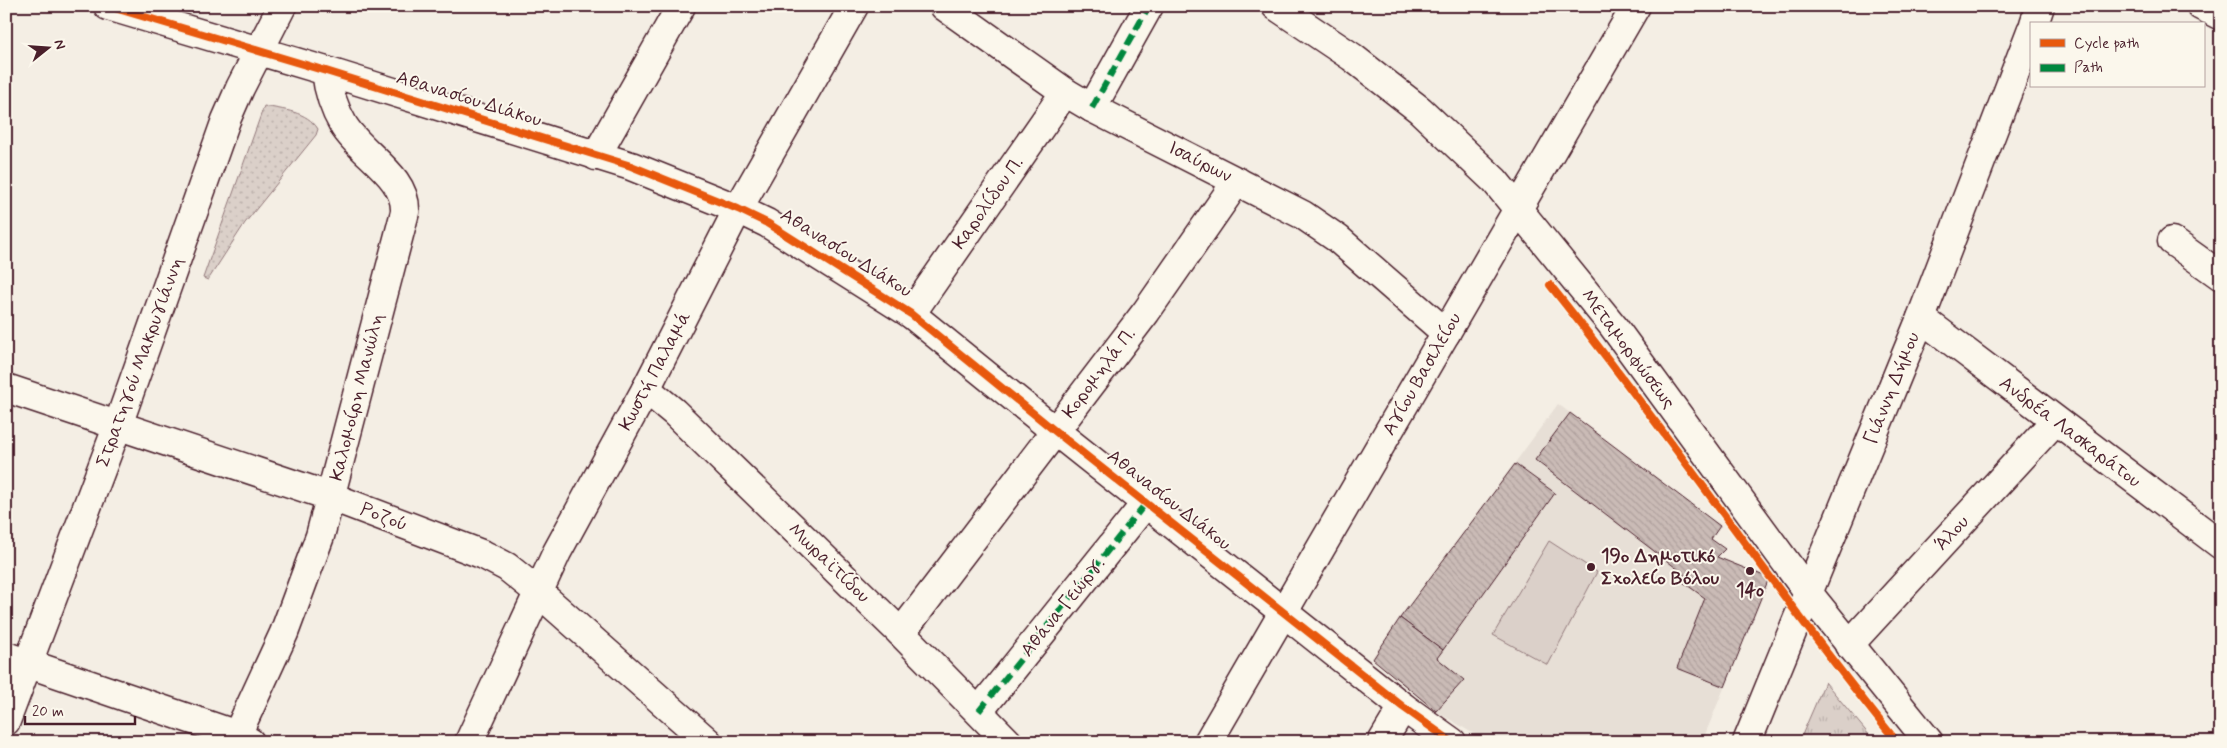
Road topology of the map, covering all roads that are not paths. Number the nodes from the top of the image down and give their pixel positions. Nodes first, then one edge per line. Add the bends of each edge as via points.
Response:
1 (108, 6) edge
2 (282, 6) edge
3 (681, 6) edge
4 (854, 6) edge
5 (944, 6) edge
6 (1149, 6) edge
7 (1276, 6) edge
8 (1636, 6) edge
9 (2040, 6) edge
10 (2201, 6) edge
11 (2221, 16) edge
12 (2035, 22) edge
13 (2030, 35) edge
14 (259, 51) junction
15 (326, 71) junction
16 (1065, 92) junction
17 (1092, 108) junction
18 (596, 156) junction
19 (1237, 181) junction
20 (738, 209) junction
21 (1517, 209) junction
22 (2172, 241) dead end
23 (2221, 276) edge
24 (911, 314) junction
25 (1921, 318) junction
26 (1446, 333) junction
27 (6, 388) edge
28 (646, 389) junction
29 (2055, 421) junction
30 (118, 425) junction
31 (1055, 431) junction
32 (332, 497) junction
33 (1146, 503) junction
34 (2221, 545) edge
35 (537, 591) junction
36 (1809, 594) junction
37 (1285, 612) junction
38 (901, 633) junction
39 (1849, 645) junction
40 (17, 659) edge
41 (1403, 707) junction
42 (979, 711) junction
43 (6, 721) edge
44 (244, 738) edge
45 (472, 740) edge
46 (708, 742) edge
47 (1008, 742) edge
48 (1208, 742) edge
49 (1382, 742) edge
50 (1452, 742) edge
51 (1747, 742) edge
52 (1929, 742) edge

1 - 14 street, Αθανασίου Διάκου
2 - 14 street, Στρατηγού Μακρυγιάννη
3 - 18 street
4 - 20 street, Κωστή Παλαμά
5 - 16 street, Ισαύρων
6 - 17 street
7 - 21 street, Μεταμορφώσεως via 1352,57 1420,110 1471,156
8 - 21 street, Αγίου Βασιλείου
9 - 12 street
10 - 11 street
13 - 25 street, Γιάννη Δήμου
14 - 15 street, Αθανασίου Διάκου
14 - 30 street, Στρατηγού Μακρυγιάννη via 226,120
15 - 18 street, Αθανασίου Διάκου
15 - 32 street, Καλομοίρη Μανώλη via 334,106 344,126 400,186 406,204
16 - 17 street, Ισαύρων
16 - 24 street, Καρολίδου Π.
17 - 19 street, Ισαύρων
18 - 20 street, Αθανασίου Διάκου via 631,166
19 - 26 street, Ισαύρων via 1303,215 1338,239
19 - 31 street, Κορομηλά Π. via 1146,312
20 - 24 street, Αθανασίου Διάκου via 767,223
20 - 28 street, Κωστή Παλαμά
21 - 26 street, Αγίου Βασιλείου
21 - 36 street, Μεταμορφώσεως via 1613,326
22 - 23 street
24 - 31 street, Αθανασίου Διάκου
25 - 29 street, Ανδρέα Λασκαράτου
25 - 36 street, Γιάννη Δήμου
26 - 37 street, Αγίου Βασιλείου
27 - 30 street, Ροζού
28 - 35 street, Κωστή Παλαμά
28 - 38 street, Μωραϊτίδου via 674,412
29 - 34 street, Ανδρέα Λασκαράτου
29 - 39 street, Άλου
30 - 32 street, Ροζού
30 - 40 street, Στρατηγού Μακρυγιάννη
31 - 33 street, Αθανασίου Διάκου
31 - 38 street, Κορομηλά Π.
32 - 35 street, Ροζού via 484,555 507,567
32 - 44 street, Καλομοίρη Μανώλη via 303,586
33 - 37 street, Αθανασίου Διάκου
33 - 42 street, Αθάνα Γεώργ.
35 - 45 street, Κωστή Παλαμά
35 - 46 street, Ροζού
36 - 39 street, Μεταμορφώσεως
36 - 51 street, Γιάννη Δήμου
37 - 41 street, Αθανασίου Διάκου
37 - 48 street, Αγίου Βασιλείου
38 - 42 street, Μωραϊτίδου
39 - 52 street, Μεταμορφώσεως
40 - 43 street, Στρατηγού Μακρυγιάννη
40 - 44 street
41 - 49 street
41 - 50 street, Αθανασίου Διάκου
42 - 47 street, Μωραϊτίδου

